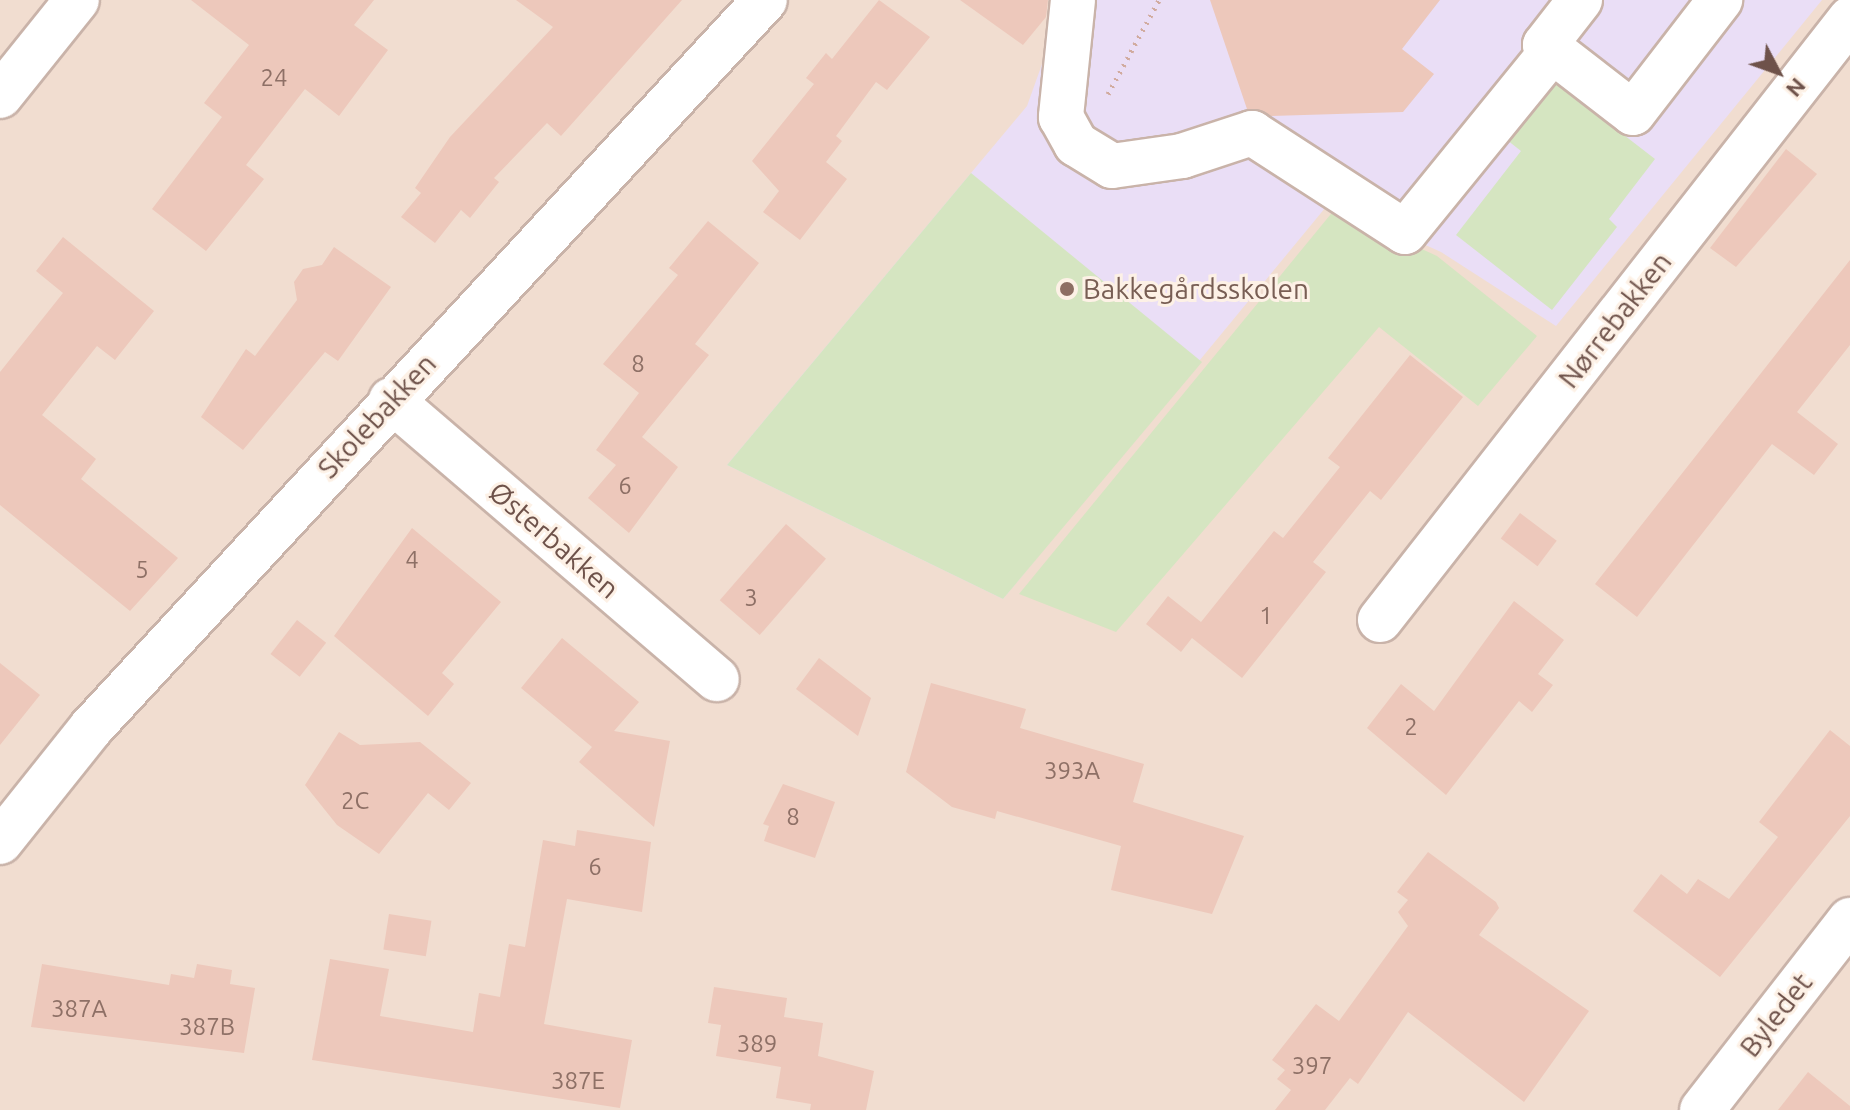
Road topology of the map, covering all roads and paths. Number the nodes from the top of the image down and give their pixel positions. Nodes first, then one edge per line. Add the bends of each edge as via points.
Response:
1 (77, 0) edge
2 (765, 0) edge
3 (1073, 0) edge
4 (1159, 0) edge
5 (1580, 0) edge
6 (1720, 0) edge
7 (1850, 19) edge
8 (1553, 50) junction
9 (0, 96) edge
10 (1076, 144) junction
11 (391, 400) junction
12 (1380, 620) dead end
13 (717, 679) dead end
14 (0, 842) edge
15 (1850, 920) edge
16 (1702, 1110) edge

1 - 9 street
2 - 11 street, Skolebakken
3 - 10 street via 1061,117
4 - 10 path
5 - 8 street via 1545,45
6 - 8 street via 1633,113
7 - 12 street, Nørrebakken
8 - 10 street via 1405,232 1252,133 1182,156 1112,166
11 - 13 street, Østerbakken
11 - 14 street, Skolebakken via 68,753
15 - 16 street, Byledet

